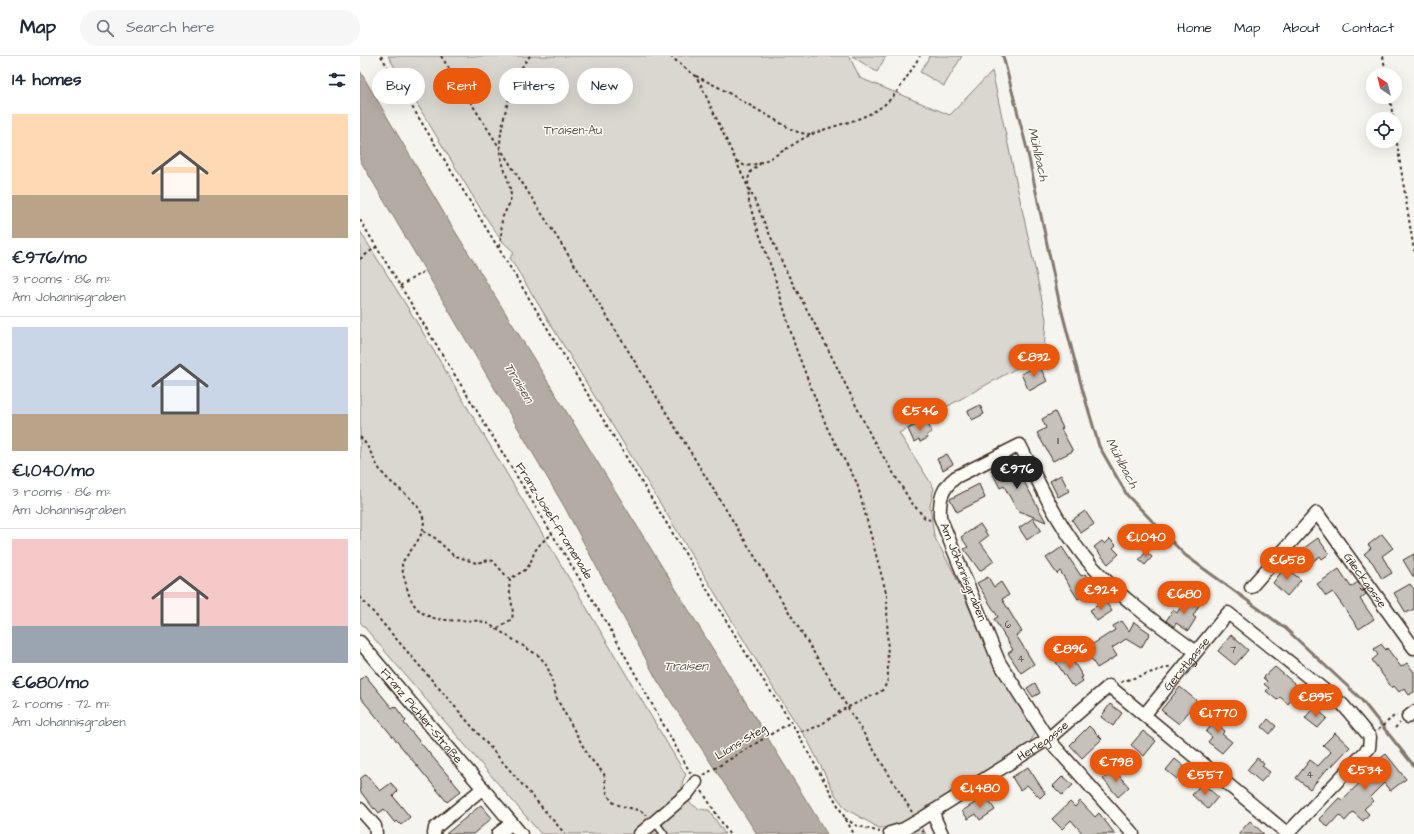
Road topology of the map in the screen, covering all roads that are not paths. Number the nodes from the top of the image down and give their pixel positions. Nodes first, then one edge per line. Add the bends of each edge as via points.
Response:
1 (1251, 587) dead end
2 (360, 642) edge
3 (1414, 648) edge
4 (1191, 656) junction
5 (1145, 714) junction
6 (1048, 739) junction
7 (698, 779) road end
8 (483, 788) junction
9 (360, 809) edge
10 (934, 811) junction
11 (655, 822) junction
12 (512, 823) junction
13 (376, 834) edge
14 (434, 834) edge
15 (498, 834) edge
16 (521, 834) edge
17 (640, 834) edge
18 (664, 834) edge
19 (890, 834) edge
20 (942, 834) edge
21 (1133, 834) edge
22 (1287, 834) edge

1 - 3 street, Gileckgasse via 1317,513
2 - 8 street, Franz Pichler-Straße
4 - 5 street, Gerstlgasse
4 - 6 street, Am Johannisgraben via 1092,565 1052,510 1020,445 956,477 947,484 940,500 940,517 999,662
4 - 22 street, Gerstlgasse via 1228,613 1343,706 1370,737 1369,748
5 - 6 street, Herlegasse via 1109,686
5 - 22 street
6 - 10 street, Herlegasse
6 - 21 street, Am Johannisgraben
7 - 11 street via 687,794
8 - 12 street, Franz Pichler-Straße
8 - 14 street via 435,828
9 - 13 street via 375,826
10 - 19 street, Herlegasse via 904,829
10 - 20 street
11 - 17 street
11 - 18 lane
12 - 15 street
12 - 16 street, Franz Pichler-Straße

